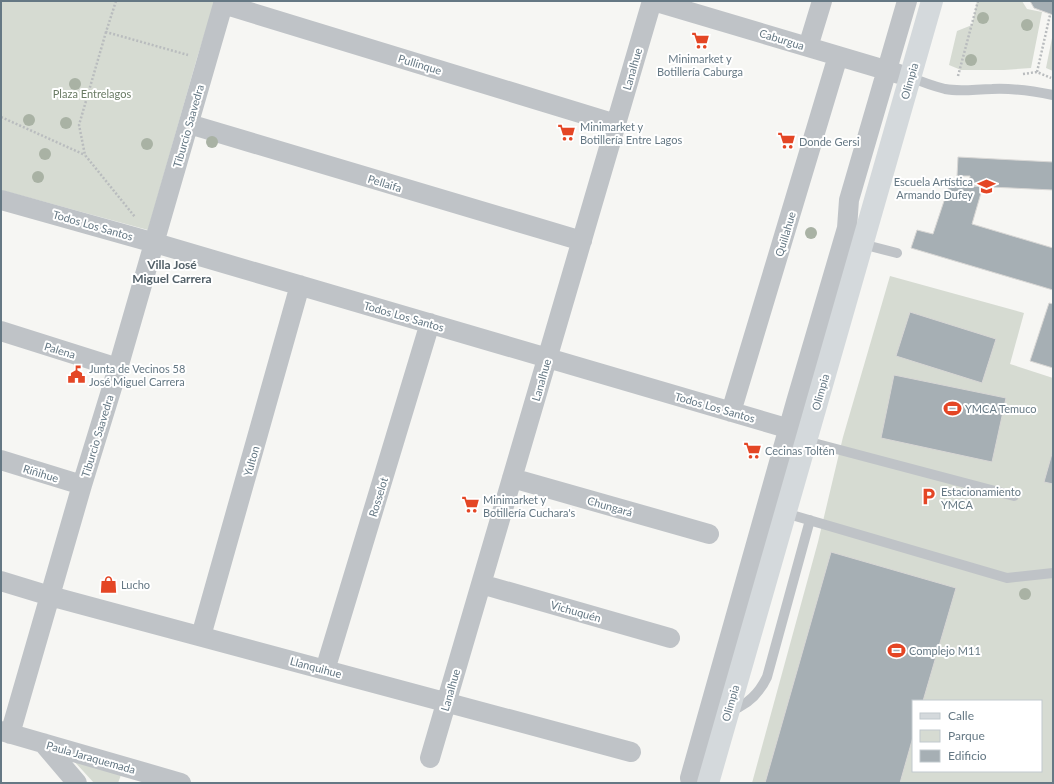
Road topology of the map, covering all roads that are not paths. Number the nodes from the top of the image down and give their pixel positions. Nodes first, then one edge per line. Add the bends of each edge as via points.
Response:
1 (653, 1) edge
2 (822, 1) edge
3 (907, 1) edge
4 (932, 1) edge
5 (224, 3) edge
6 (808, 47) junction
7 (838, 56) junction
8 (886, 70) junction
9 (910, 77) junction
10 (1053, 95) edge
11 (189, 124) junction
12 (616, 124) junction
13 (1, 200) edge
14 (582, 241) junction
15 (155, 243) junction
16 (862, 244) junction
17 (897, 253) dead end
18 (300, 285) junction
19 (430, 323) junction
20 (1, 331) edge
21 (548, 358) junction
22 (118, 368) junction
23 (731, 412) junction
24 (800, 435) junction
25 (1, 460) edge
26 (512, 478) junction
27 (82, 485) junction
28 (1014, 496) dead end
29 (785, 513) junction
30 (810, 520) junction
31 (709, 534) dead end
32 (1053, 573) edge
33 (1, 581) edge
34 (481, 584) junction
35 (50, 596) junction
36 (201, 636) junction
37 (670, 638) dead end
38 (325, 670) junction
39 (447, 702) junction
40 (728, 712) junction
41 (6, 732) edge
42 (43, 743) junction
43 (631, 752) dead end
44 (430, 758) dead end
45 (140, 777) edge
46 (77, 783) edge
47 (182, 783) edge
48 (691, 783) edge
49 (708, 783) edge

1 - 6 street, Caburgua
1 - 12 street, Lanalhue
2 - 6 street
3 - 8 street, Olimpia
4 - 9 street, Olimpia
5 - 11 street, Tiburcio Saavedra
5 - 12 street, Pullinque
6 - 7 street, Caburgua
7 - 8 street, Caburgua
7 - 23 street, Quillahue
8 - 9 street, Caburgua
8 - 24 street, Olimpia via 848,200 847,228
9 - 10 lane via 946,89 1016,89
9 - 16 street, Olimpia
11 - 14 street, Pellaifa
11 - 15 street, Tiburcio Saavedra
12 - 14 street, Lanalhue
13 - 15 street, Todos Los Santos
14 - 21 street, Lanalhue
15 - 18 street, Todos Los Santos
15 - 22 street, Tiburcio Saavedra
16 - 17 lane
16 - 24 street, Olimpia
18 - 19 street, Todos Los Santos
18 - 36 street, Yulton
19 - 21 street, Todos Los Santos
19 - 38 street, Rosselot
20 - 22 street, Palena
21 - 23 street, Todos Los Santos
21 - 26 street, Lanalhue
22 - 27 street, Tiburcio Saavedra
23 - 24 street, Todos Los Santos
24 - 28 lane
24 - 29 street, Olimpia
24 - 48 street, Olimpia via 690,778
25 - 27 street, Riñihue
26 - 31 street, Chungará
26 - 34 street, Lanalhue
27 - 35 street, Tiburcio Saavedra
29 - 30 lane
29 - 40 street, Olimpia
30 - 32 lane via 1006,578
30 - 40 lane via 767,677 754,698
33 - 35 street, Llanquihue
34 - 37 street, Vichuquén
34 - 39 street, Lanalhue
35 - 36 street, Llanquihue
35 - 41 street, Tiburcio Saavedra
36 - 38 street, Llanquihue
38 - 39 street, Llanquihue
39 - 43 street, Llanquihue
39 - 44 street, Lanalhue
40 - 49 street, Olimpia
41 - 42 street, Paula Jaraquemada
42 - 45 street, Paula Jaraquemada
42 - 46 street
45 - 47 street, Paula Jaraquemada

